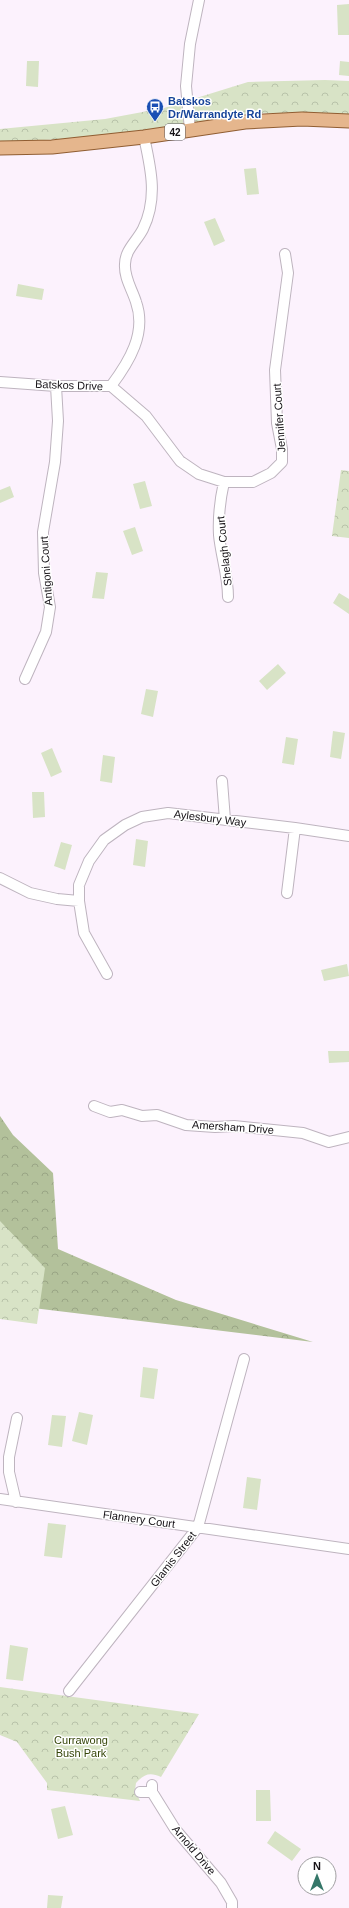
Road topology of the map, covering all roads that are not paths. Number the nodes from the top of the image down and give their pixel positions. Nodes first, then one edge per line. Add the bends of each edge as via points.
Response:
1 (199, 0) edge
2 (349, 121) edge
3 (190, 130) junction
4 (144, 137) junction
5 (0, 148) edge
6 (285, 254) dead end
7 (0, 382) edge
8 (56, 386) junction
9 (111, 386) junction
10 (224, 482) junction
11 (228, 596) dead end
12 (25, 679) dead end
13 (222, 781) dead end
14 (225, 820) junction
15 (295, 828) junction
16 (349, 836) edge
17 (0, 878) edge
18 (286, 893) dead end
19 (79, 901) junction
20 (106, 974) dead end
21 (94, 1106) dead end
22 (349, 1137) edge
23 (244, 1358) dead end
24 (17, 1418) dead end
25 (0, 1500) edge
26 (16, 1502) junction
27 (198, 1527) junction
28 (349, 1548) edge
29 (69, 1691) dead end
30 (140, 1792) dead end
31 (232, 1908) edge

1 - 3 street via 190,44 186,86
2 - 3 main road, 42 via 302,119 245,122
3 - 4 main road, 42
4 - 5 main road, 42 via 52,147
4 - 9 street, Batskos Drive via 152,176 151,204 142,231 129,250 124,263 126,278 138,309 139,329 137,343
6 - 10 street, Jennifer Court via 288,273 275,370 277,423 282,462 271,473 253,482
7 - 8 street, Batskos Drive
8 - 9 street, Batskos Drive
8 - 12 street, Antigoni Court via 58,421 55,462 43,532 44,573 50,607 46,632
9 - 10 street, Jennifer Court via 146,416 180,462 199,474
10 - 11 street, Shelagh Court via 220,504 220,535
13 - 14 street
14 - 15 street, Aylesbury Way
14 - 19 street, Aylesbury Way via 168,813 142,817 125,825 104,840 89,861 79,885
15 - 16 street, Aylesbury Way
15 - 18 street
17 - 19 street via 30,893
19 - 20 street, Aylesbury Way via 84,933
21 - 22 street, Amersham Drive via 110,1112 122,1110 142,1116 157,1115 186,1125 234,1126 303,1133 329,1142
23 - 27 street, Glamis Street
24 - 26 street via 9,1457 9,1472
25 - 26 street, Flannery Court
26 - 27 street, Flannery Court
27 - 28 street, Flannery Court
27 - 29 street, Glamis Street
30 - 31 street, Arnold Drive via 152,1789 175,1829 221,1882 232,1902

